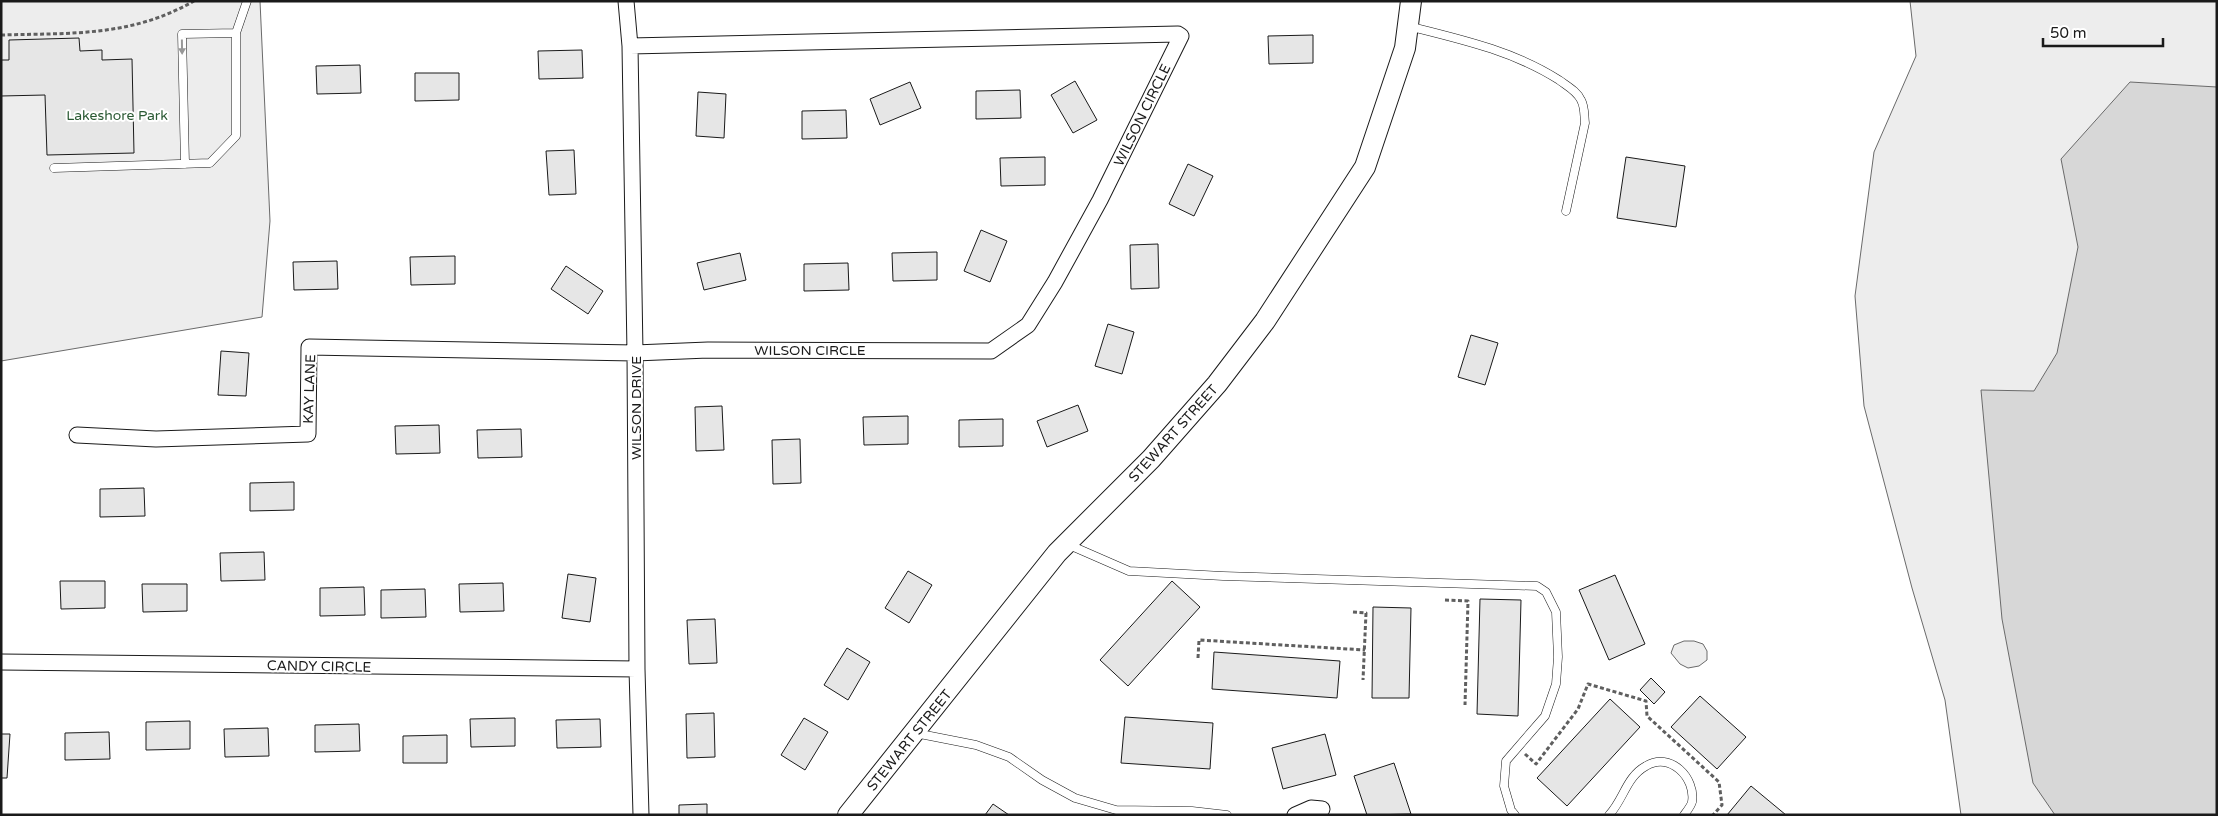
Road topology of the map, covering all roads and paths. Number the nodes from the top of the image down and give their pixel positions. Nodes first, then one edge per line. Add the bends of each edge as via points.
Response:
1 (194, 1) edge
2 (247, 1) edge
3 (626, 1) edge
4 (1412, 1) edge
5 (1408, 26) junction
6 (236, 33) junction
7 (1, 35) edge
8 (630, 46) junction
9 (186, 164) junction
10 (54, 168) dead end
11 (1566, 211) dead end
12 (635, 353) junction
13 (77, 435) dead end
14 (1066, 544) junction
15 (1445, 600) dead end
16 (1353, 612) dead end
17 (1365, 650) junction
18 (1198, 658) dead end
19 (1, 662) edge
20 (637, 669) junction
21 (1364, 680) dead end
22 (1465, 705) dead end
23 (915, 733) junction
24 (1518, 748) junction
25 (1325, 810) dead end
26 (1614, 813) edge
27 (641, 815) edge
28 (848, 815) edge
29 (1227, 815) edge
30 (1295, 815) edge
31 (1515, 815) edge
32 (1684, 815) edge
33 (1714, 815) edge

1 - 7 path via 121,29
2 - 6 lane
3 - 8 street, WILSON DRIVE
4 - 5 street, STEWART STREET
5 - 11 lane via 1512,56 1544,71 1581,99 1584,123
5 - 14 street, STEWART STREET via 1406,48 1365,167 1270,313 1217,384 1157,452
6 - 9 lane via 236,136 210,163
6 -> 9 lane via 182,34
8 - 12 street, WILSON DRIVE
8 - 12 street, WILSON CIRCLE via 1181,36 1100,200 1028,325 991,350
9 - 10 lane
12 - 13 street, KAY LANE via 309,348 308,434 156,439
12 - 20 street, WILSON DRIVE
14 - 23 street, STEWART STREET
14 - 24 lane via 1129,571 1537,586 1546,592 1556,612 1556,684 1545,716
15 - 22 path via 1468,601
16 - 17 path via 1366,613
17 - 18 path via 1199,640
17 - 21 path
19 - 20 street, CANDY CIRCLE
20 - 27 street, WILSON DRIVE
23 - 28 street, STEWART STREET
23 - 29 lane via 976,745 1009,757 1075,798 1116,810
24 - 31 lane via 1506,761 1504,786
24 - 33 path via 1536,764 1578,709 1588,684 1646,700 1647,716 1719,782 1722,805
25 - 30 street via 1311,808
26 - 32 lane via 1632,777 1656,760 1666,760 1676,766 1692,789 1692,803

